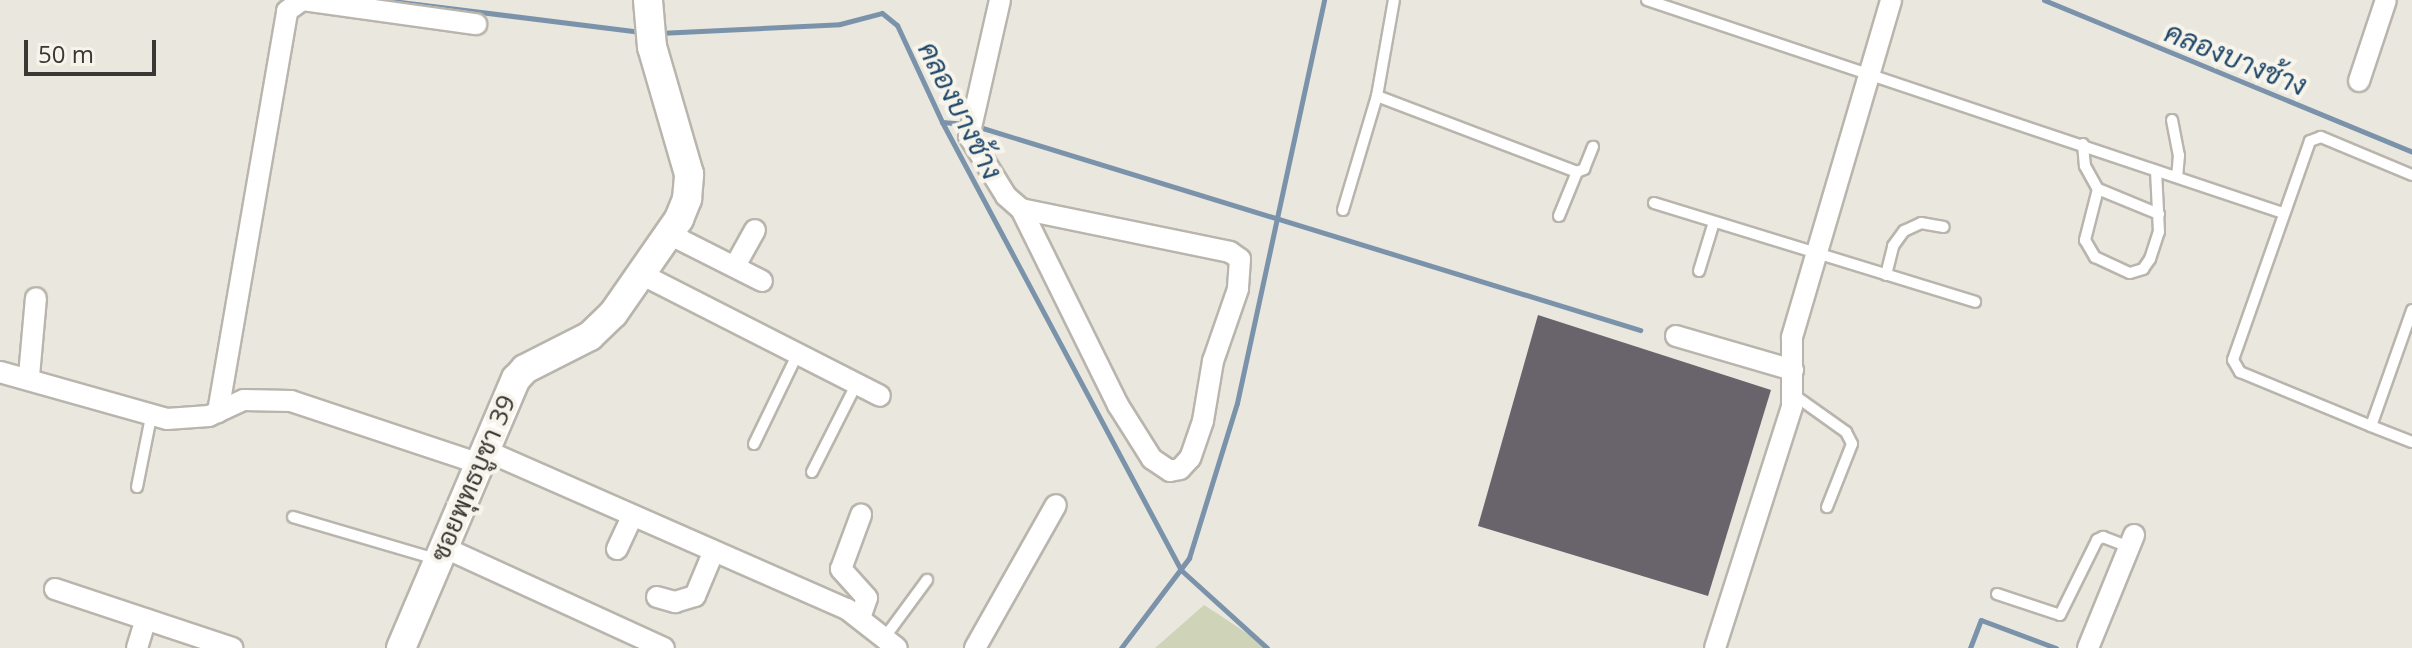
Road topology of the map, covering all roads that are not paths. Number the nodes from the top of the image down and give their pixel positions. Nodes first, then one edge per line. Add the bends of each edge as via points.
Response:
1 (1000, 0) edge
2 (1394, 0) edge
3 (1647, 0) edge
4 (1891, 0) edge
5 (2386, 0) edge
6 (647, 8) edge
7 (476, 24) dead end
8 (1867, 72) junction
9 (2359, 81) dead end
10 (1377, 96) junction
11 (2172, 120) dead end
12 (2083, 144) junction
13 (1593, 147) dead end
14 (2156, 171) junction
15 (1577, 172) junction
16 (2412, 175) edge
17 (2177, 177) junction
18 (2098, 189) junction
19 (1654, 203) dead end
20 (1021, 209) junction
21 (1343, 210) dead end
22 (2283, 213) junction
23 (2159, 214) junction
24 (1559, 216) dead end
25 (1714, 222) junction
26 (1944, 227) dead end
27 (755, 230) dead end
28 (669, 234) junction
29 (1815, 253) junction
30 (735, 266) junction
31 (1699, 271) dead end
32 (641, 274) junction
33 (1886, 275) junction
34 (762, 281) dead end
35 (36, 298) dead end
36 (1975, 302) dead end
37 (2412, 310) edge
38 (1676, 336) dead end
39 (798, 353) junction
40 (1793, 370) junction
41 (0, 372) edge
42 (29, 376) junction
43 (857, 383) junction
44 (1794, 395) junction
45 (880, 396) dead end
46 (218, 412) junction
47 (151, 417) junction
48 (2371, 426) junction
49 (2412, 442) edge
50 (754, 444) dead end
51 (480, 456) junction
52 (812, 472) dead end
53 (137, 487) dead end
54 (1056, 505) dead end
55 (1827, 507) dead end
56 (861, 515) dead end
57 (293, 517) dead end
58 (632, 517) junction
59 (2131, 541) joint
60 (617, 549) dead end
61 (440, 553) junction
62 (713, 553) junction
63 (927, 580) dead end
64 (55, 589) dead end
65 (1997, 594) dead end
66 (657, 597) dead end
67 (860, 618) junction
68 (146, 619) junction
69 (891, 642) edge
70 (2089, 645) edge
71 (137, 648) edge
72 (232, 648) edge
73 (401, 648) edge
74 (664, 648) edge
75 (975, 648) edge
76 (1715, 648) edge

1 - 20 street via 968,129 1006,196
2 - 10 lane
3 - 8 lane
4 - 8 street
5 - 9 street
6 - 28 street, ซอยพุทธบูชา 39 via 652,47 689,174 687,199
7 - 46 street via 302,0 287,11
8 - 12 lane
8 - 29 street
10 - 15 lane
10 - 21 lane
11 - 17 lane
12 - 14 lane
12 - 18 lane via 2085,166
13 - 15 lane via 1584,169
14 - 17 lane
14 - 23 lane
15 - 24 lane
16 - 22 lane via 2315,138
17 - 22 lane
18 - 23 lane
18 - 23 lane via 2085,240 2095,257 2111,267 2130,273 2143,269 2159,232
19 - 25 lane
20 - 20 street via 1118,405 1152,459 1170,471 1180,469 1190,458 1203,421 1213,361 1238,289 1240,259 1230,252
22 - 48 lane via 2235,345 2235,366 2284,392
25 - 29 lane
25 - 31 lane
26 - 33 lane via 1921,223 1904,231 1893,246
27 - 30 street
28 - 30 street
28 - 32 street, ซอยพุทธบูชา 39
29 - 33 lane
29 - 40 street via 1792,337
30 - 34 street
32 - 39 street
32 - 51 street, ซอยพุทธบูชา 39 via 590,336 516,379
33 - 36 lane
35 - 42 street
37 - 48 lane
38 - 40 street
39 - 43 street
39 - 50 lane
40 - 44 street
41 - 42 street
42 - 47 street
43 - 45 street
43 - 52 lane
44 - 55 lane via 1846,432 1852,444
44 - 76 street
46 - 47 street via 191,420
46 - 51 street via 244,400 291,401
47 - 53 lane
48 - 49 lane
51 - 58 street
51 - 61 street, ซอยพุทธบูชา 39
54 - 75 street
56 - 67 street via 841,569 867,598
57 - 61 lane
58 - 60 street
58 - 62 street
59 - 65 lane via 2097,540 2060,615
59 - 70 street
61 - 73 street, ซอยพุทธบูชา 39
61 - 74 street
62 - 66 street via 695,596 675,602
62 - 67 street
63 - 69 lane
64 - 68 street
67 - 69 street
68 - 71 street
68 - 72 street

